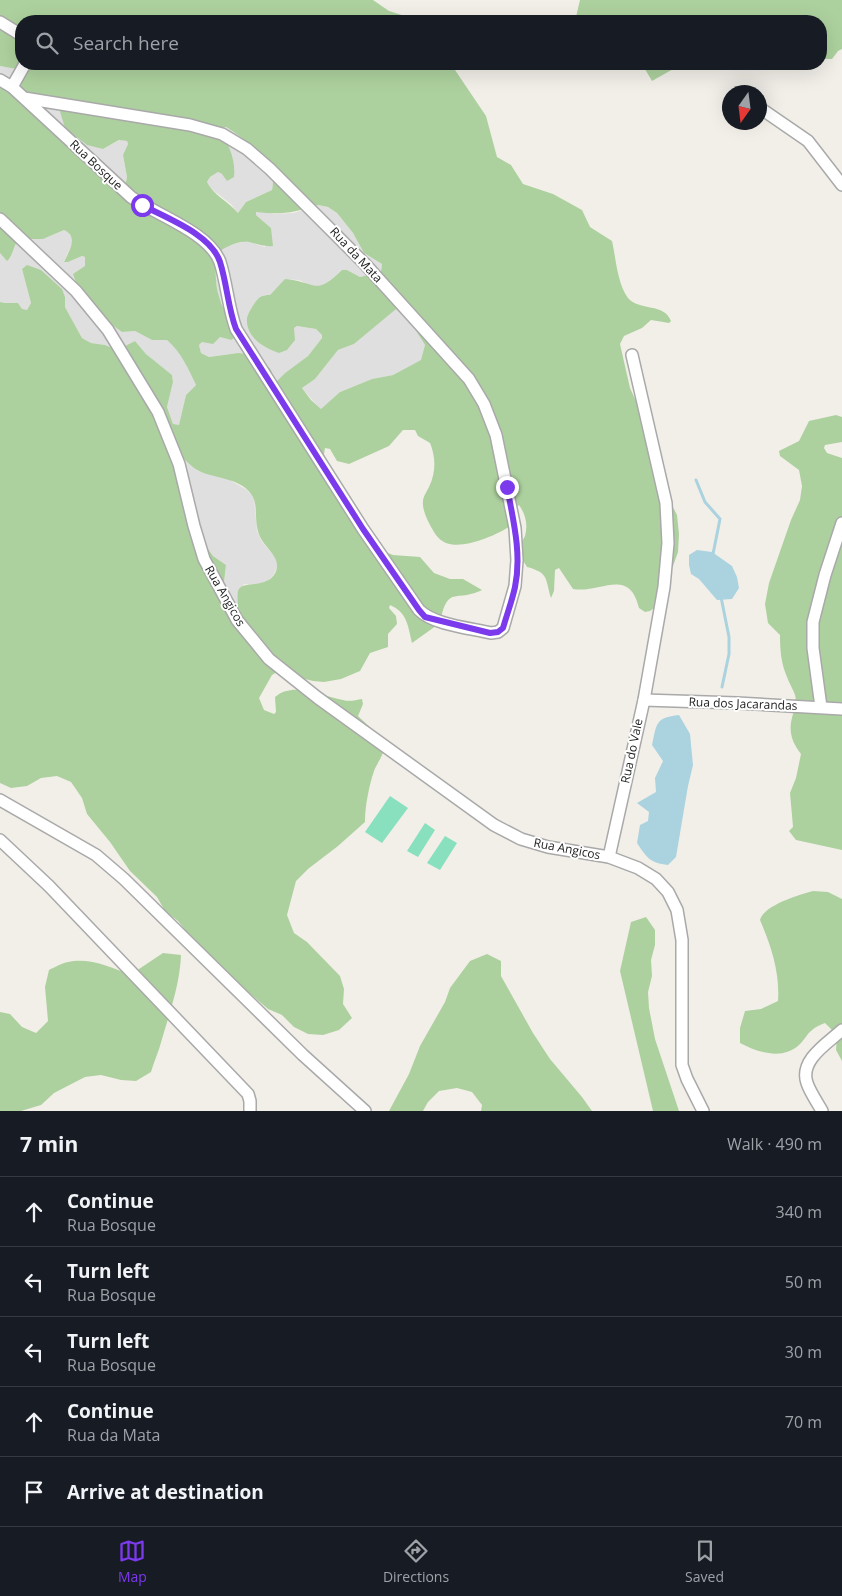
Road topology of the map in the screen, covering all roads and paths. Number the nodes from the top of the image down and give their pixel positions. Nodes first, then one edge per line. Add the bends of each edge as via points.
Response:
1 (0, 22) edge
2 (15, 31) edge
3 (22, 70) edge
4 (0, 80) edge
5 (12, 87) junction
6 (24, 98) junction
7 (767, 113) edge
8 (842, 185) edge
9 (0, 219) edge
10 (632, 355) dead end
11 (842, 523) edge
12 (515, 586) joint
13 (644, 700) junction
14 (820, 707) junction
15 (842, 708) edge
16 (0, 800) edge
17 (0, 840) edge
18 (609, 857) junction
19 (842, 1030) edge
20 (250, 1111) edge
21 (365, 1111) edge
22 (703, 1111) edge
23 (822, 1111) edge

1 - 2 street
3 - 5 street
4 - 5 street, Rua Bosque
5 - 6 street, Rua Bosque
6 - 12 street, Rua da Mata via 190,125 222,134 247,148 312,209 469,379 484,404 496,435 515,528
6 - 12 street, Rua Bosque via 131,197 197,235 214,250 220,262 236,329 363,529 425,617 490,633 498,632 503,628
7 - 8 street via 808,141
9 - 18 street, Rua Angicos via 76,292 108,330 158,412 179,464 204,559 236,620 269,659 494,825 521,839 548,847
10 - 13 street, Rua do Vale via 666,503 668,543 664,587
11 - 14 street via 813,622
13 - 14 street, Rua dos Jacarandas
13 - 18 street, Rua do Vale
14 - 15 street, Rua dos Jacarandas
16 - 21 street via 96,855
17 - 20 street via 49,886 248,1094
18 - 22 street via 638,868 656,880 668,892 677,910 682,940 682,1065
19 - 23 street via 806,1068 807,1084

